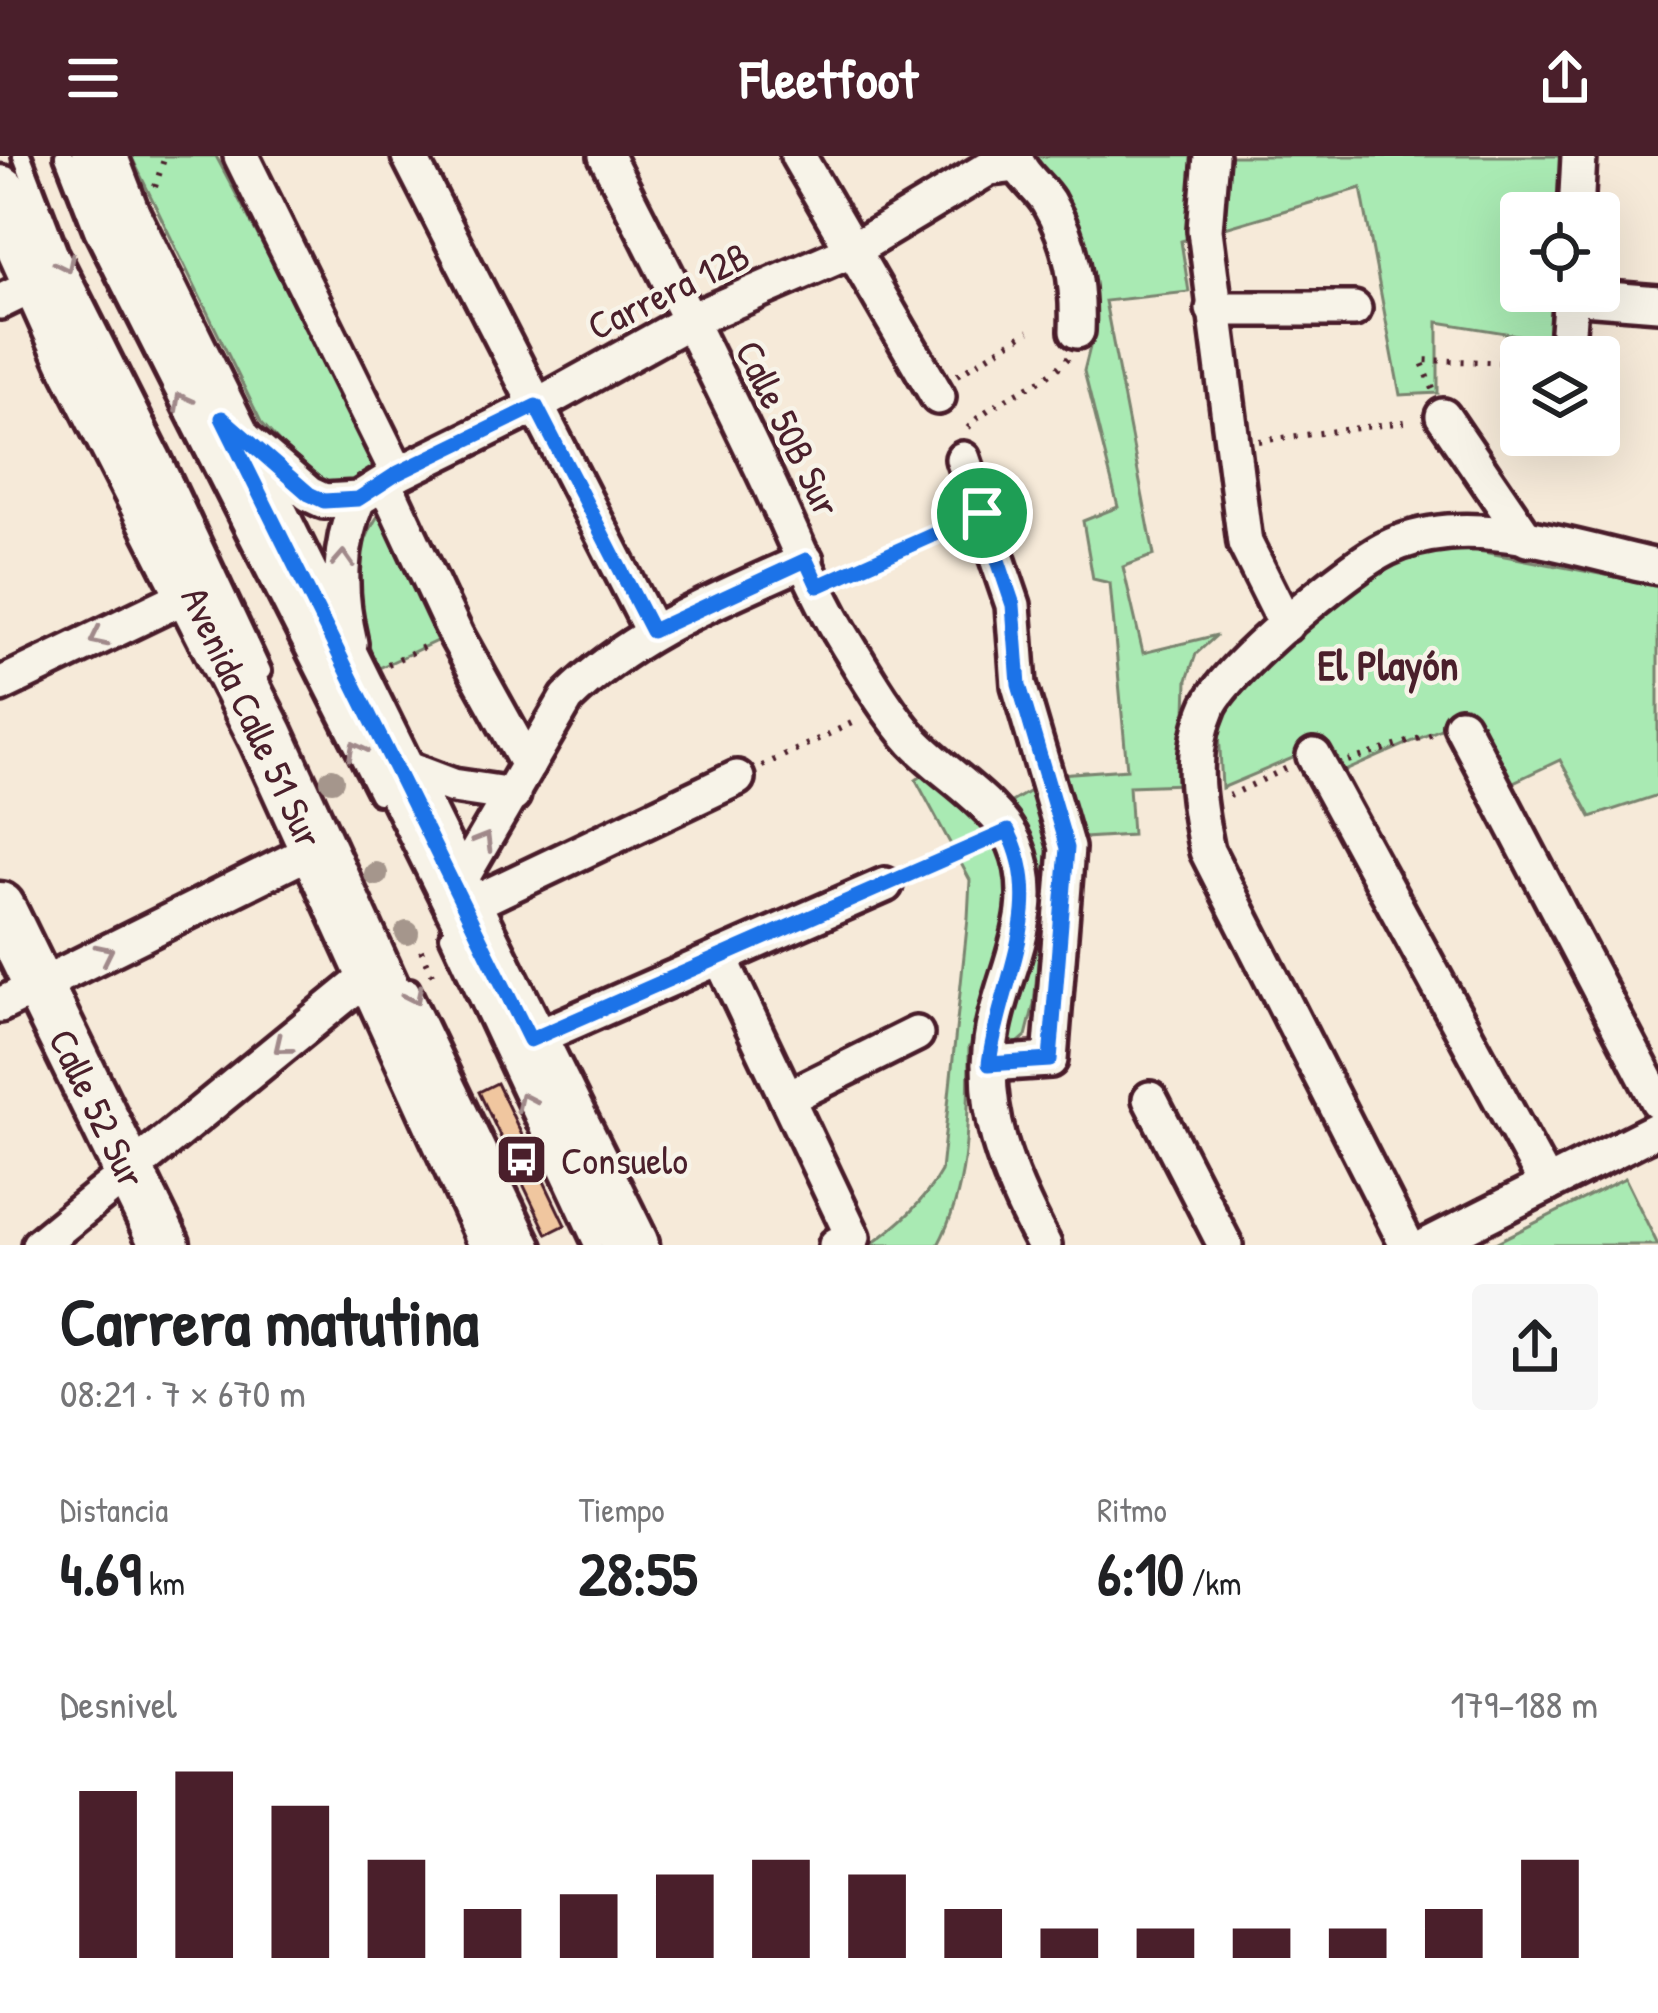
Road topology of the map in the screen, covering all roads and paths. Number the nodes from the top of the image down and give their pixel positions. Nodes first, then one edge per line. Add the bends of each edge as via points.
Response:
1 (22, 156) edge
2 (64, 156) edge
3 (98, 156) edge
4 (241, 156) edge
5 (409, 156) edge
6 (606, 156) edge
7 (798, 156) edge
8 (1210, 156) edge
9 (1580, 156) edge
10 (1001, 161) edge
11 (1577, 192) edge
12 (0, 193) edge
13 (850, 251) junction
14 (19, 293) edge
15 (1620, 299) edge
16 (1658, 303) edge
17 (1213, 309) junction
18 (1354, 309) dead end
19 (691, 320) junction
20 (1029, 331) dead end
21 (1077, 331) joint
22 (1500, 362) edge
23 (936, 394) joint
24 (536, 406) junction
25 (1444, 416) junction
26 (222, 418) junction
27 (1232, 445) junction
28 (963, 459) joint
29 (380, 485) junction
30 (982, 513) junction
31 (1527, 539) junction
32 (1658, 567) edge
33 (812, 573) junction
34 (196, 591) junction
35 (1286, 625) junction
36 (652, 631) junction
37 (456, 635) junction
38 (0, 685) edge
39 (269, 686) dead end
40 (362, 690) junction
41 (887, 706) junction
42 (1461, 725) joint
43 (1318, 763) junction
44 (737, 778) joint
45 (521, 780) junction
46 (390, 785) junction
47 (1199, 811) junction
48 (1008, 831) junction
49 (315, 848) junction
50 (885, 885) joint
51 (0, 907) edge
52 (448, 916) junction
53 (720, 957) junction
54 (396, 965) junction
55 (19, 996) edge
56 (916, 1034) dead end
57 (530, 1040) junction
58 (989, 1064) junction
59 (787, 1098) junction
60 (1150, 1099) dead end
61 (1658, 1101) edge
62 (1658, 1130) edge
63 (128, 1172) junction
64 (1547, 1185) junction
65 (844, 1241) edge
66 (39, 1245) edge
67 (165, 1245) edge
68 (499, 1245) edge
69 (533, 1245) edge
70 (593, 1245) edge
71 (631, 1245) edge
72 (1044, 1245) edge
73 (1225, 1245) edge
74 (1407, 1245) edge
75 (1427, 1245) edge

1 -> 39 lane via 58,250
46 -> 2 lane via 94,233
3 - 26 main road
4 - 29 street
5 - 24 street
6 - 19 street, Calle 50B Sur
7 - 13 street
8 - 17 street via 1205,230
9 - 11 street
10 - 13 street, Carrera 12B
10 - 21 street via 1047,201 1073,257
12 - 14 main road, Avenida Calle 51 Sur
13 - 19 street, Carrera 12B
13 - 23 street
14 - 34 main road, Avenida Calle 51 Sur
15 - 16 street
17 - 18 street
17 - 27 street
19 - 24 street, Carrera 12B
19 - 33 street, Calle 50B Sur
20 - 23 path
21 - 28 path via 1059,368 970,425
22 - 25 path via 1421,360
24 - 29 street, Carrera 12B
24 - 36 street
25 - 27 path
25 - 31 street
26 - 29 street via 324,501
26 - 40 main road
27 - 35 street via 1245,543
28 - 30 street
29 - 37 street
40 -> 29 street via 340,566 343,542
30 - 33 path
30 - 58 street via 1013,605 1019,685 1067,848 1050,1060
31 - 32 street
31 - 35 street via 1450,532 1389,547
33 - 36 street
33 - 41 street, Calle 50B Sur
34 -> 38 street
34 - 49 main road, Avenida Calle 51 Sur
35 - 47 street via 1210,704 1196,757
36 - 45 street via 567,698
37 - 40 path
37 - 45 street
40 - 46 main road
41 - 44 path
41 - 48 street, Calle 50B Sur
42 - 43 path
42 - 61 street
43 - 47 path
43 - 64 street
44 - 52 street
45 - 46 street
52 -> 45 street
46 - 52 main road
47 - 74 street via 1220,879
48 - 50 path
48 - 58 street via 1024,883 1023,920
49 - 54 main road, Avenida Calle 51 Sur
55 -> 49 street
50 - 53 street
51 - 55 street, Calle 52 Sur
52 - 54 path
52 - 57 main road
70 -> 52 lane
53 - 57 street
53 - 59 street
54 -> 63 street
54 - 68 main road, Avenida Calle 51 Sur
54 -> 69 lane
55 - 63 street, Calle 52 Sur
56 - 59 street
57 - 71 main road
58 - 72 street via 995,1138
59 - 65 street
60 - 73 street
62 - 64 street
63 - 66 street
63 - 67 street, Calle 52 Sur
64 - 75 street

